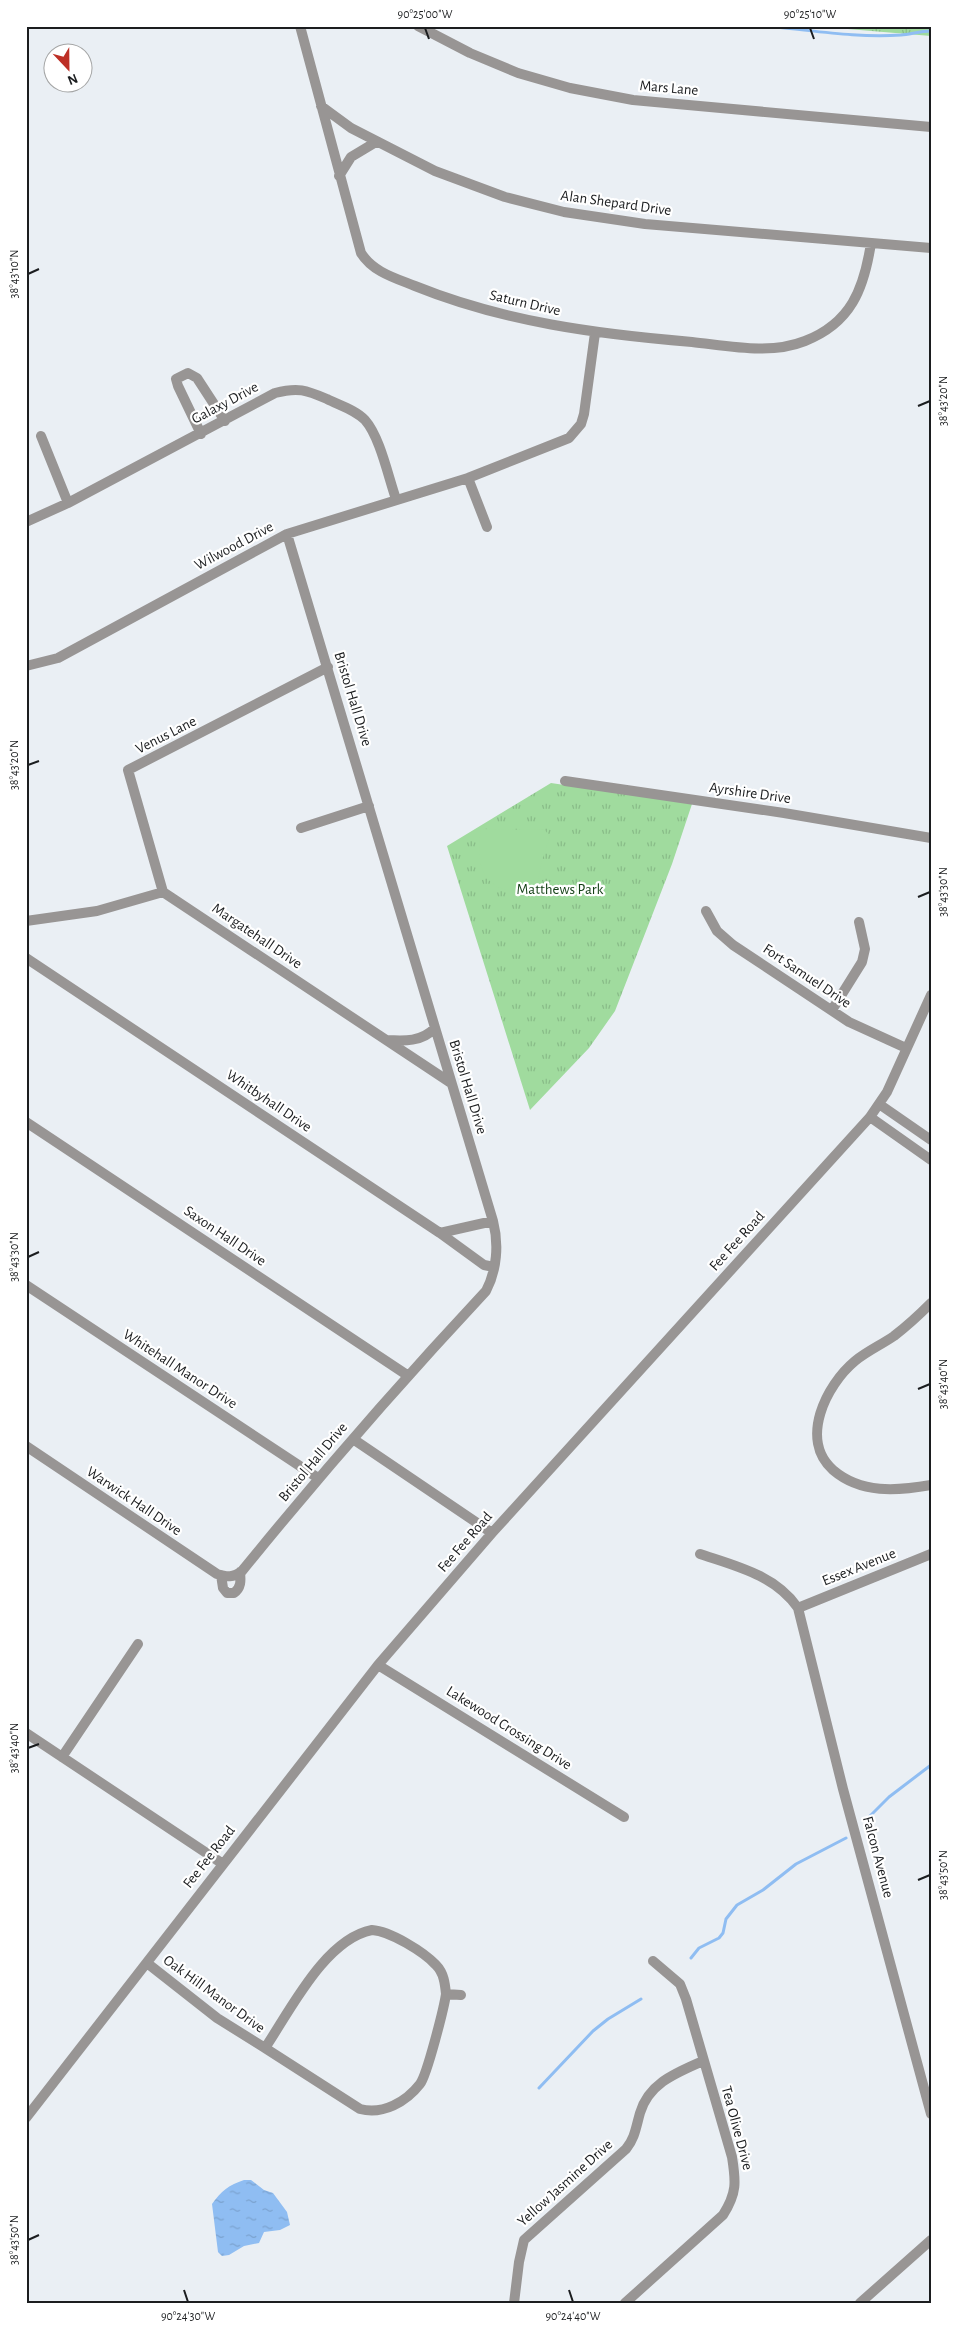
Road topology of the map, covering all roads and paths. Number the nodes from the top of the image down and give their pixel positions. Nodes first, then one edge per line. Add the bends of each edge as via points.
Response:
1 (300, 26) edge
2 (418, 26) edge
3 (320, 106) junction
4 (931, 127) edge
5 (376, 142) junction
6 (339, 176) junction
7 (871, 243) junction
8 (931, 248) edge
9 (595, 333) junction
10 (225, 421) junction
11 (201, 434) junction
12 (41, 436) dead end
13 (468, 478) junction
14 (396, 499) junction
15 (68, 503) junction
16 (26, 522) edge
17 (487, 527) dead end
18 (287, 534) junction
19 (26, 666) edge
20 (328, 667) junction
21 (565, 781) dead end
22 (369, 806) junction
23 (301, 828) dead end
24 (931, 838) edge
25 (163, 892) junction
26 (706, 911) dead end
27 (859, 922) dead end
28 (27, 924) edge
29 (26, 958) edge
30 (931, 995) edge
31 (832, 1010) junction
32 (435, 1028) junction
33 (386, 1040) junction
34 (906, 1048) junction
35 (450, 1083) junction
36 (879, 1104) junction
37 (870, 1117) junction
38 (26, 1122) edge
39 (931, 1140) edge
40 (931, 1160) edge
41 (493, 1222) junction
42 (440, 1233) junction
43 (494, 1267) junction
44 (26, 1285) edge
45 (931, 1303) edge
46 (407, 1375) junction
47 (353, 1438) junction
48 (26, 1446) edge
49 (318, 1478) junction
50 (931, 1484) edge
51 (492, 1533) junction
52 (700, 1554) dead end
53 (931, 1554) edge
54 (240, 1572) junction
55 (224, 1576) junction
56 (798, 1608) junction
57 (138, 1644) dead end
58 (378, 1664) junction
59 (26, 1733) edge
60 (62, 1757) junction
61 (624, 1817) dead end
62 (223, 1864) junction
63 (653, 1960) dead end
64 (147, 1963) junction
65 (446, 1994) junction
66 (461, 1995) dead end
67 (265, 2048) junction
68 (703, 2061) junction
69 (931, 2114) edge
70 (26, 2118) edge
71 (931, 2240) edge
72 (514, 2303) edge
73 (625, 2303) edge
74 (860, 2303) edge

1 - 3 street, Saturn Drive
2 - 4 street, Mars Lane via 518,73 579,90 633,100
3 - 5 street, Alan Shepard Drive
3 - 6 street, Saturn Drive
5 - 6 street via 351,157
5 - 7 street, Alan Shepard Drive via 467,184 564,212 645,224
6 - 9 street, Saturn Drive via 358,246 365,260 374,268 422,289 490,311
7 - 8 street, Alan Shepard Drive
7 - 9 street, Saturn Drive via 864,282 847,311 828,328 794,345 753,348
9 - 13 street, Wilwood Drive via 584,414 569,438
10 - 11 street, Galaxy Drive
10 - 11 street via 197,378 188,373 181,375 176,379 178,386
10 - 14 street, Galaxy Drive via 275,393 293,388 350,410 364,418 371,430
11 - 15 street, Galaxy Drive
12 - 15 street
13 - 14 street, Wilwood Drive
13 - 17 street
14 - 18 street, Wilwood Drive
15 - 16 street, Galaxy Drive
18 - 19 street, Wilwood Drive via 58,658
18 - 20 street, Bristol Hall Drive
20 - 22 street, Bristol Hall Drive
20 - 25 street, Venus Lane via 128,770
21 - 24 street, Ayrshire Drive via 776,811
22 - 23 street
22 - 32 street, Bristol Hall Drive
25 - 28 street via 97,911
25 - 33 street, Margatehall Drive
26 - 31 street, Fort Samuel Drive via 723,937
27 - 31 street via 865,949 862,962
29 - 42 street, Whitbyhall Drive
30 - 34 street, Fee Fee Road
31 - 34 street, Fort Samuel Drive via 849,1022
32 - 33 street via 413,1040
32 - 35 street, Bristol Hall Drive
33 - 35 street, Margatehall Drive
34 - 36 street, Fee Fee Road
35 - 41 street, Bristol Hall Drive
36 - 37 street, Fee Fee Road
36 - 39 street
37 - 40 street
37 - 51 street, Fee Fee Road
38 - 46 street, Saxon Hall Drive
41 - 42 street
41 - 43 street, Bristol Hall Drive
42 - 43 street, Whitbyhall Drive via 484,1265
43 - 46 street, Bristol Hall Drive via 486,1291
44 - 49 street, Whitehall Manor Drive
45 - 50 street via 893,1336 855,1361 831,1390 816,1432 820,1452 832,1469 859,1485 880,1490 906,1490
46 - 47 street, Bristol Hall Drive
47 - 49 street, Bristol Hall Drive
47 - 51 street
48 - 55 street, Warwick Hall Drive
49 - 54 street, Bristol Hall Drive
51 - 58 street, Fee Fee Road
52 - 56 street via 762,1576 780,1587
53 - 56 street, Essex Avenue
54 - 55 street, Bristol Hall Drive
54 - 55 street, Bristol Hall Drive via 241,1582 234,1594 223,1588
56 - 69 street, Falcon Avenue
57 - 60 street
58 - 61 street, Lakewood Crossing Drive
58 - 62 street, Fee Fee Road
59 - 60 street
60 - 62 street
62 - 64 street, Fee Fee Road
63 - 68 street, Tea Olive Drive via 680,1984
64 - 67 street, Oak Hill Manor Drive via 217,2018
64 - 70 street, Fee Fee Road
65 - 66 street
65 - 67 street, Oak Hill Manor Drive via 437,1966 392,1934 383,1930 364,1932 342,1944 318,1969
65 - 67 street, Oak Hill Manor Drive via 422,2082 382,2112 360,2110
68 - 72 street, Yellow Jasmine Drive via 674,2074 654,2088 646,2098 633,2140 626,2149 524,2240
68 - 73 street, Tea Olive Drive via 732,2157 736,2183 733,2198 723,2215
71 - 74 street

